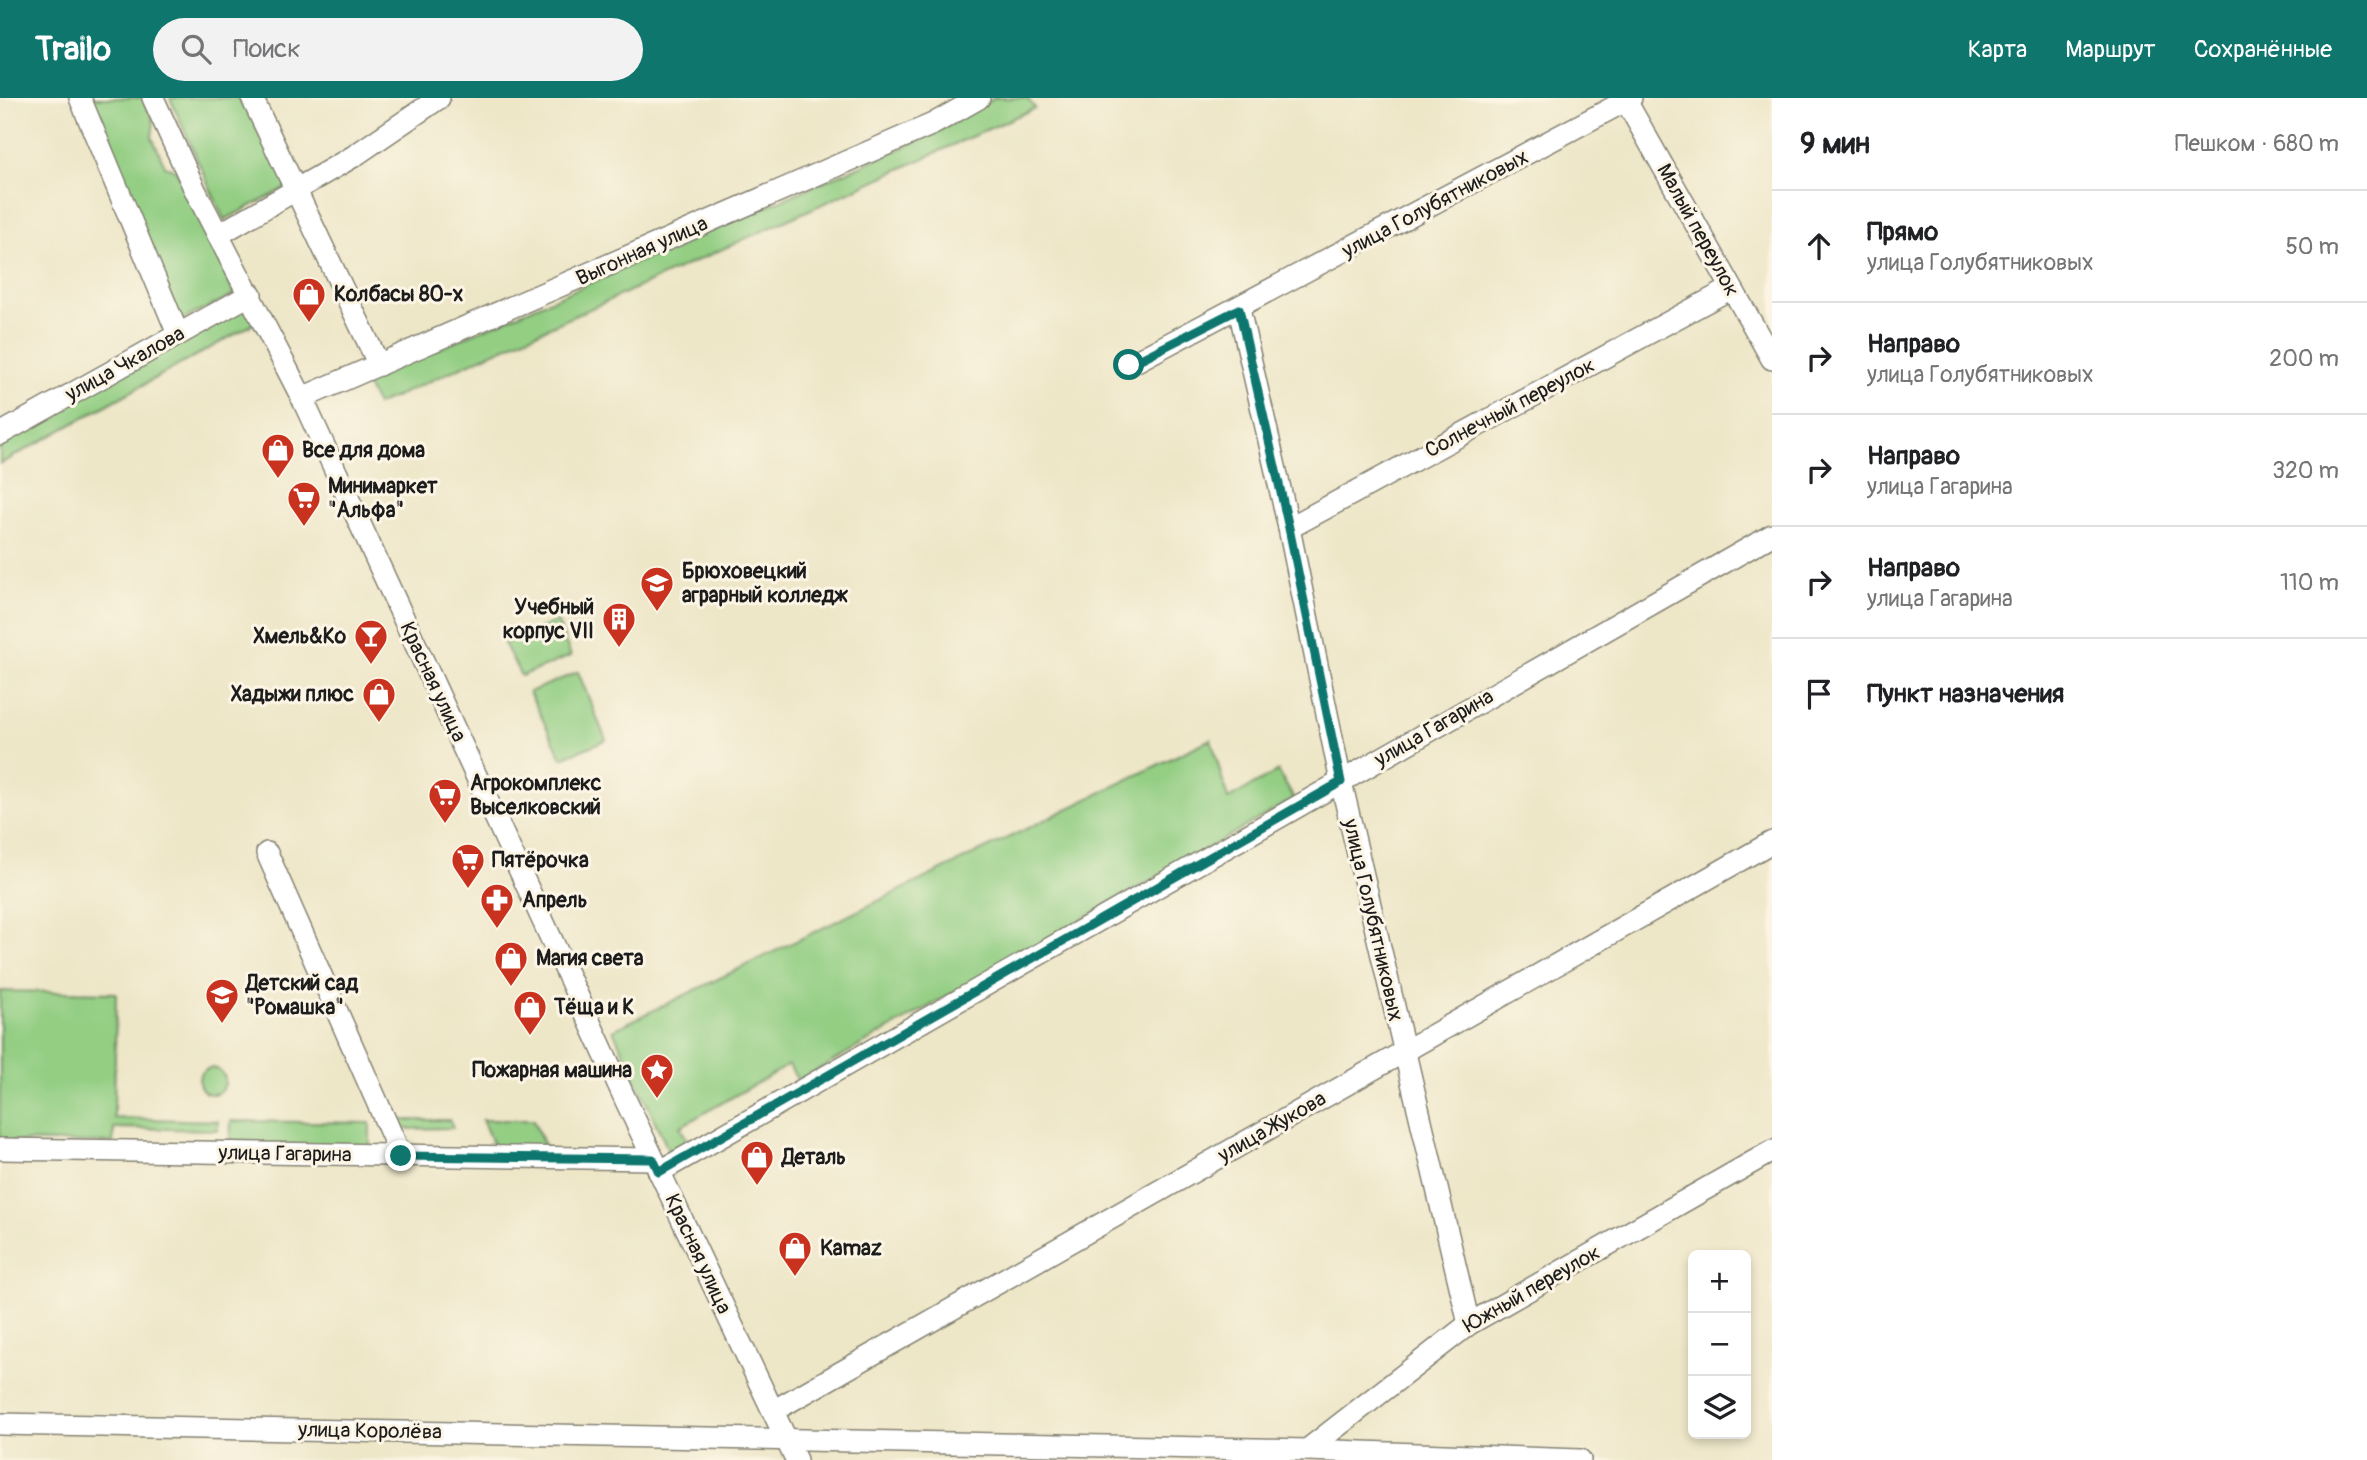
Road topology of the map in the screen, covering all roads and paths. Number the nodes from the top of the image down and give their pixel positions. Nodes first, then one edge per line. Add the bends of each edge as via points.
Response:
1 (80, 98) edge
2 (153, 98) edge
3 (252, 98) edge
4 (439, 98) edge
5 (979, 98) edge
6 (1629, 99) edge
7 (296, 191) junction
8 (218, 235) junction
9 (1730, 289) junction
10 (251, 294) junction
11 (1239, 309) junction
12 (178, 334) junction
13 (1772, 359) edge
14 (379, 365) junction
15 (1129, 365) dead end
16 (302, 398) junction
17 (0, 434) edge
18 (1289, 528) junction
19 (1772, 535) edge
20 (1341, 782) junction
21 (1772, 842) edge
22 (267, 853) dead end
23 (1404, 1052) junction
24 (0, 1149) edge
25 (1772, 1151) edge
26 (401, 1156) junction
27 (656, 1165) junction
28 (1469, 1324) junction
29 (773, 1411) junction
30 (0, 1424) edge
31 (786, 1439) junction
32 (1307, 1450) junction
33 (1497, 1458) edge
34 (796, 1460) edge
35 (1580, 1460) edge

1 - 12 street
2 - 8 street, Красная улица
3 - 7 street
4 - 7 street
5 - 14 street, Выгонная улица via 933,124
6 - 9 street, Малый переулок
6 - 11 street, улица Голубятниковых
7 - 8 street
7 - 14 street
8 - 10 street, Красная улица
9 - 13 street, Малый переулок
9 - 18 street, Солнечный переулок
10 - 12 street, улица Чкалова
10 - 16 street, Красная улица
11 - 15 street, улица Голубятниковых
11 - 18 street, улица Голубятниковых
12 - 17 street, улица Чкалова
14 - 16 street, Выгонная улица
16 - 27 street, Красная улица
18 - 20 street, улица Голубятниковых
19 - 20 street, улица Гагарина
20 - 23 street, улица Голубятниковых
20 - 27 street, улица Гагарина
21 - 23 street, улица Жукова
22 - 26 street
23 - 28 street, улица Голубятниковых
23 - 29 street, улица Жукова
24 - 26 street, улица Гагарина
25 - 28 street, Южный переулок
26 - 27 street, улица Гагарина
27 - 29 street, Красная улица
28 - 32 street, Южный переулок
29 - 31 street, Красная улица
30 - 31 street, улица Королёва
31 - 32 street, улица Королёва
31 - 34 street, Красная улица
32 - 33 street, улица Королёва
33 - 35 street, улица Королёва

